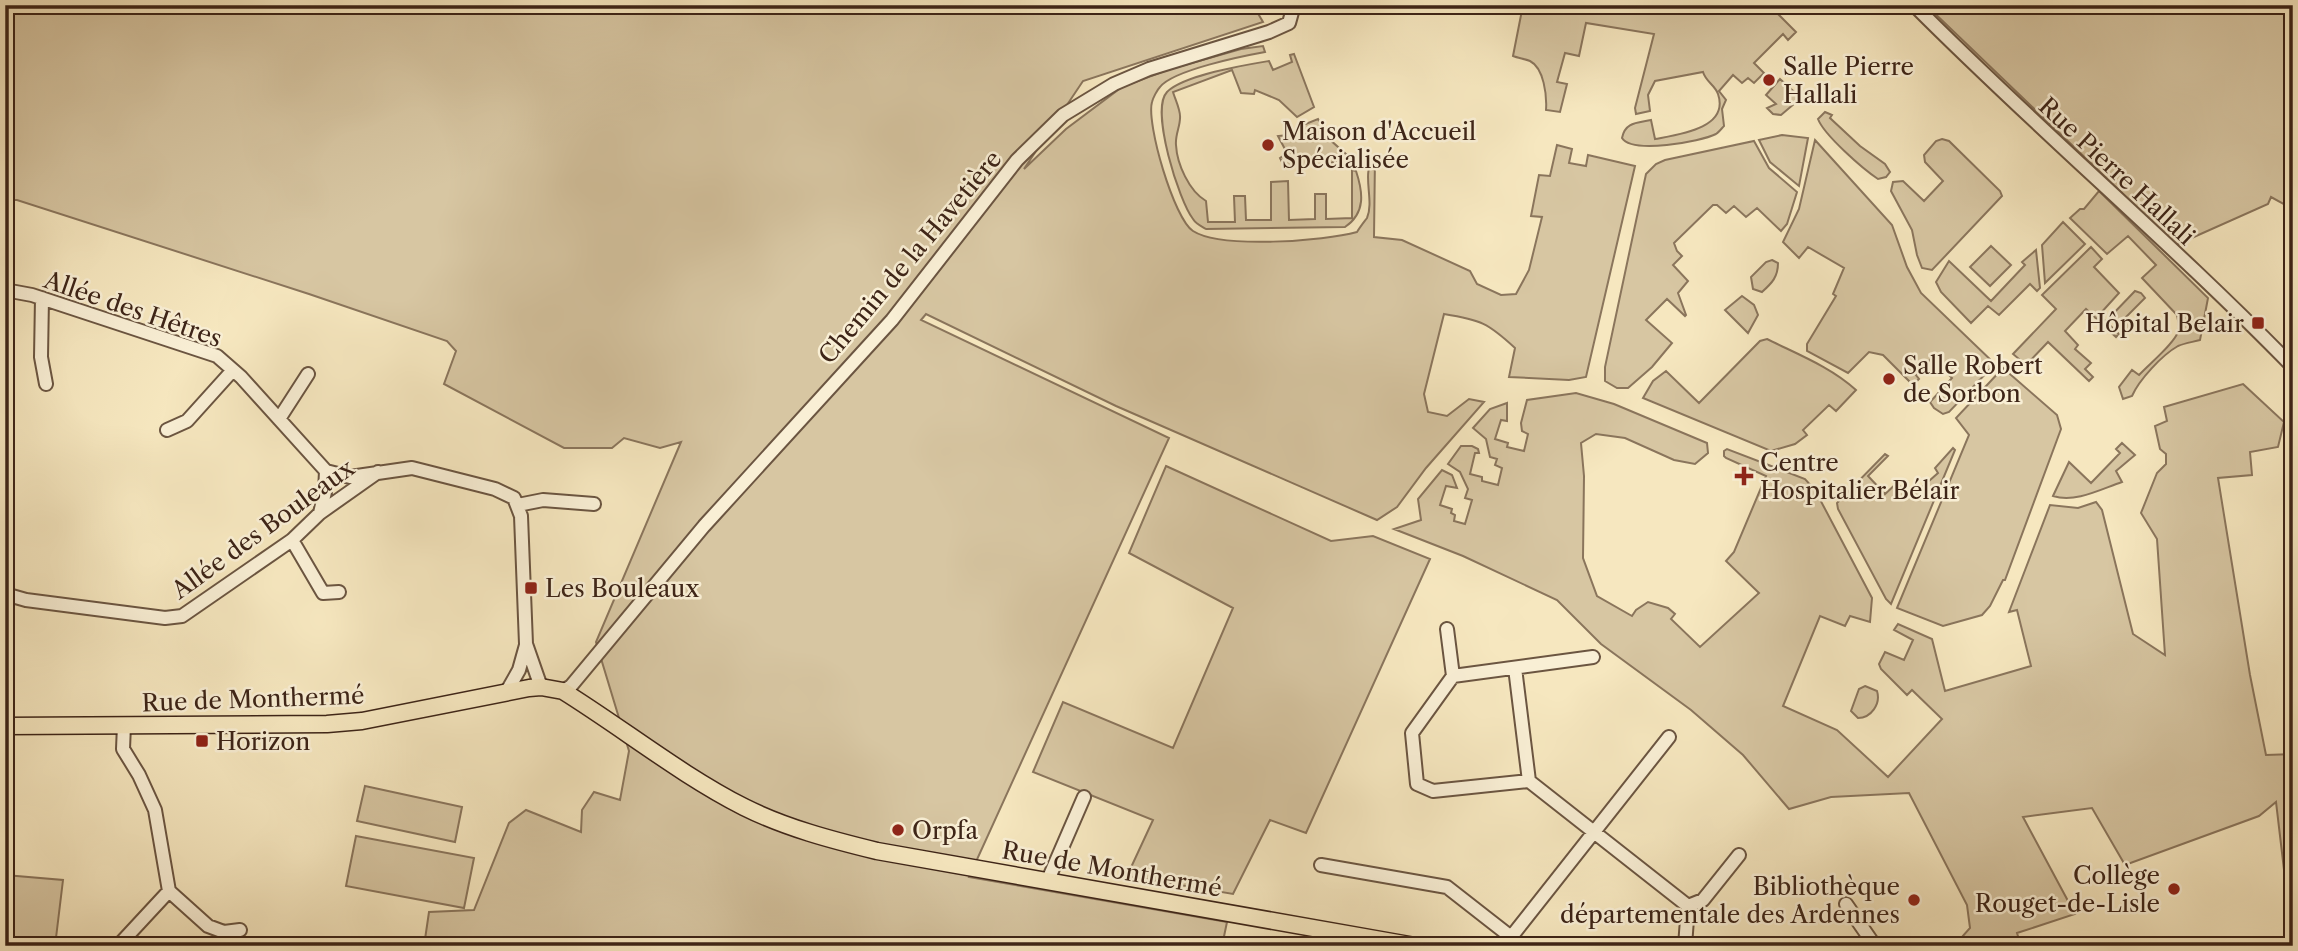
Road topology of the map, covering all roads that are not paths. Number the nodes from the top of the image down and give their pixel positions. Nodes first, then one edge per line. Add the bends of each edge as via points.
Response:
1 (1294, 5) edge
2 (1914, 5) edge
3 (5, 290) edge
4 (42, 298) junction
5 (2293, 367) edge
6 (233, 370) junction
7 (308, 374) dead end
8 (46, 384) dead end
9 (279, 419) junction
10 (167, 430) dead end
11 (326, 471) junction
12 (378, 472) junction
13 (594, 504) dead end
14 (518, 505) junction
15 (320, 513) junction
16 (292, 540) junction
17 (339, 592) dead end
18 (5, 594) edge
19 (1447, 629) dead end
20 (526, 644) junction
21 (1593, 657) dead end
22 (1515, 668) junction
23 (1453, 676) junction
24 (541, 687) junction
25 (563, 691) junction
26 (506, 693) junction
27 (124, 725) junction
28 (5, 726) edge
29 (1669, 737) dead end
30 (1529, 781) junction
31 (1084, 797) dead end
32 (1593, 831) junction
33 (1739, 855) dead end
34 (1321, 865) dead end
35 (1048, 880) junction
36 (169, 891) junction
37 (1846, 904) dead end
38 (1688, 906) junction
39 (240, 930) dead end
40 (1508, 941) edge
41 (118, 946) edge
42 (1415, 946) edge
43 (1685, 946) edge
44 (1875, 946) edge

1 - 25 street, Chemin de la Havetière via 1289,23 1149,69 1063,115 1017,160 892,320 704,526
2 - 5 street, Rue Pierre Hallali
3 - 4 street, Allée des Hêtres
4 - 6 street, Allée des Hêtres via 217,356
4 - 8 street via 41,357
6 - 9 street, Allée des Hêtres
6 - 10 street via 187,421
7 - 9 street
9 - 11 street, Allée des Hêtres
11 - 12 street, Allée des Bouleaux via 350,477
11 - 15 street
12 - 14 street, Allée des Bouleaux via 412,468 495,489
12 - 15 street, Allée des Bouleaux
13 - 14 street via 543,500
14 - 20 street
15 - 16 street, Allée des Bouleaux
16 - 17 street via 323,593
16 - 18 street, Allée des Bouleaux via 182,616 165,618
19 - 23 street
20 - 24 street
20 - 26 street
21 - 22 street
22 - 23 street
22 - 30 street
23 - 30 street via 1412,733 1417,784 1433,791
24 - 25 main road, Rue de Monthermé
24 - 26 main road, Rue de Monthermé
25 - 35 main road, Rue de Monthermé via 707,787 823,838
26 - 27 main road, Rue de Monthermé via 327,724
27 - 28 main road, Rue de Monthermé
27 - 36 street via 123,749 155,810
29 - 32 street
30 - 32 street
31 - 35 street
32 - 38 street
32 - 40 street
33 - 38 street via 1703,901
34 - 40 street via 1447,887
35 - 42 main road, Rue de Monthermé
36 - 39 street via 208,926 225,932
36 - 41 street
37 - 44 street
38 - 43 street

